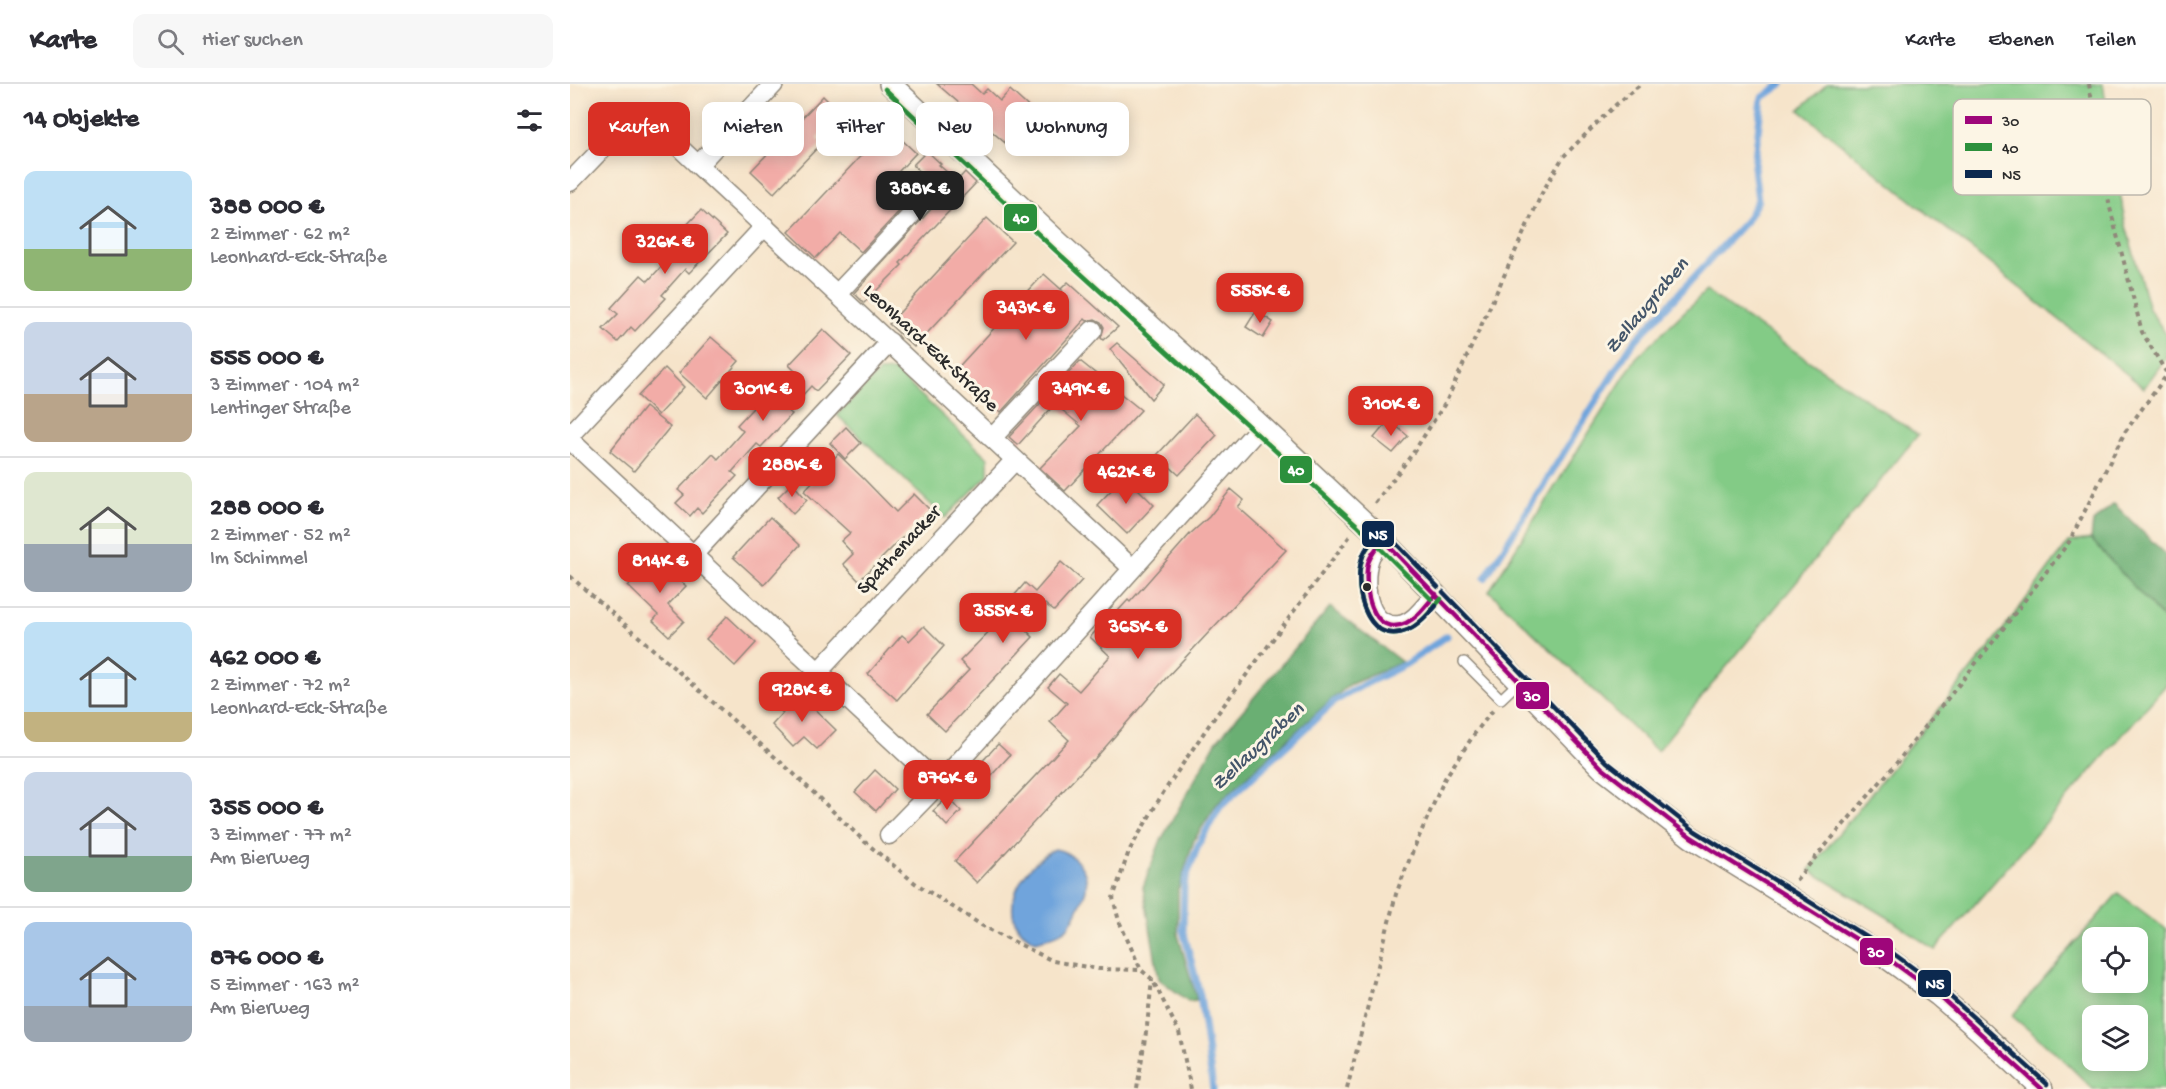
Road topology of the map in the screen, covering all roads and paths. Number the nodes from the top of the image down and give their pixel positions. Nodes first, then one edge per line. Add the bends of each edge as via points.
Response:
1 (774, 84) edge
2 (890, 84) edge
3 (1641, 84) edge
4 (2090, 84) edge
5 (2092, 99) edge
6 (698, 165) junction
7 (570, 182) edge
8 (932, 193) dead end
9 (2108, 195) edge
10 (765, 226) junction
11 (837, 294) junction
12 (1093, 330) dead end
13 (890, 342) junction
14 (2166, 374) edge
15 (1261, 426) junction
16 (570, 435) edge
17 (992, 438) junction
18 (570, 440) edge
19 (1015, 460) junction
20 (1362, 520) junction
21 (1383, 540) junction
22 (693, 555) junction
23 (1132, 568) junction
24 (570, 576) edge
25 (1436, 594) junction
26 (1464, 662) dead end
27 (818, 672) junction
28 (1520, 681) junction
29 (1502, 699) junction
30 (939, 784) junction
31 (889, 835) dead end
32 (1785, 895) junction
33 (1141, 969) junction
34 (1152, 979) junction
35 (1137, 1089) edge
36 (1191, 1089) edge
37 (1347, 1089) edge
38 (2042, 1089) edge

1 - 6 street
2 - 15 street
3 - 20 path via 1563,157 1543,191 1446,402
4 - 5 path
6 - 7 street, Leonhard-Eck-Straße via 660,129 643,119 627,123
6 - 10 street, Leonhard-Eck-Straße
8 - 11 street, Leonhard-Eck-Straße
9 - 14 path via 2142,332
10 - 11 street, Leonhard-Eck-Straße
10 - 16 street
11 - 13 street, Leonhard-Eck-Straße
12 - 17 street, Leonhard-Eck-Straße
13 - 17 street, Leonhard-Eck-Straße
13 - 22 street
14 - 32 path via 2125,432 2069,542 1894,766
15 - 20 street
15 - 23 street
17 - 19 street, Leonhard-Eck-Straße
18 - 22 street
19 - 23 street, Leonhard-Eck-Straße
19 - 27 street, Spathenacker
20 - 21 street
20 - 33 path via 1209,725 1129,851 1113,898
21 - 25 street
21 - 25 street via 1371,555 1368,572 1367,600 1374,614 1387,623 1400,625 1412,620
22 - 27 street
23 - 30 street
24 - 33 path via 915,883 983,926 1053,961 1098,969
25 - 28 street
26 - 29 lane
27 - 30 street
28 - 29 lane
28 - 32 street via 1602,768 1646,804
29 - 37 path via 1445,778 1414,848 1396,894
30 - 31 street
32 - 38 street via 1890,960 1938,995
33 - 34 path
34 - 35 path
34 - 36 path via 1179,1032

